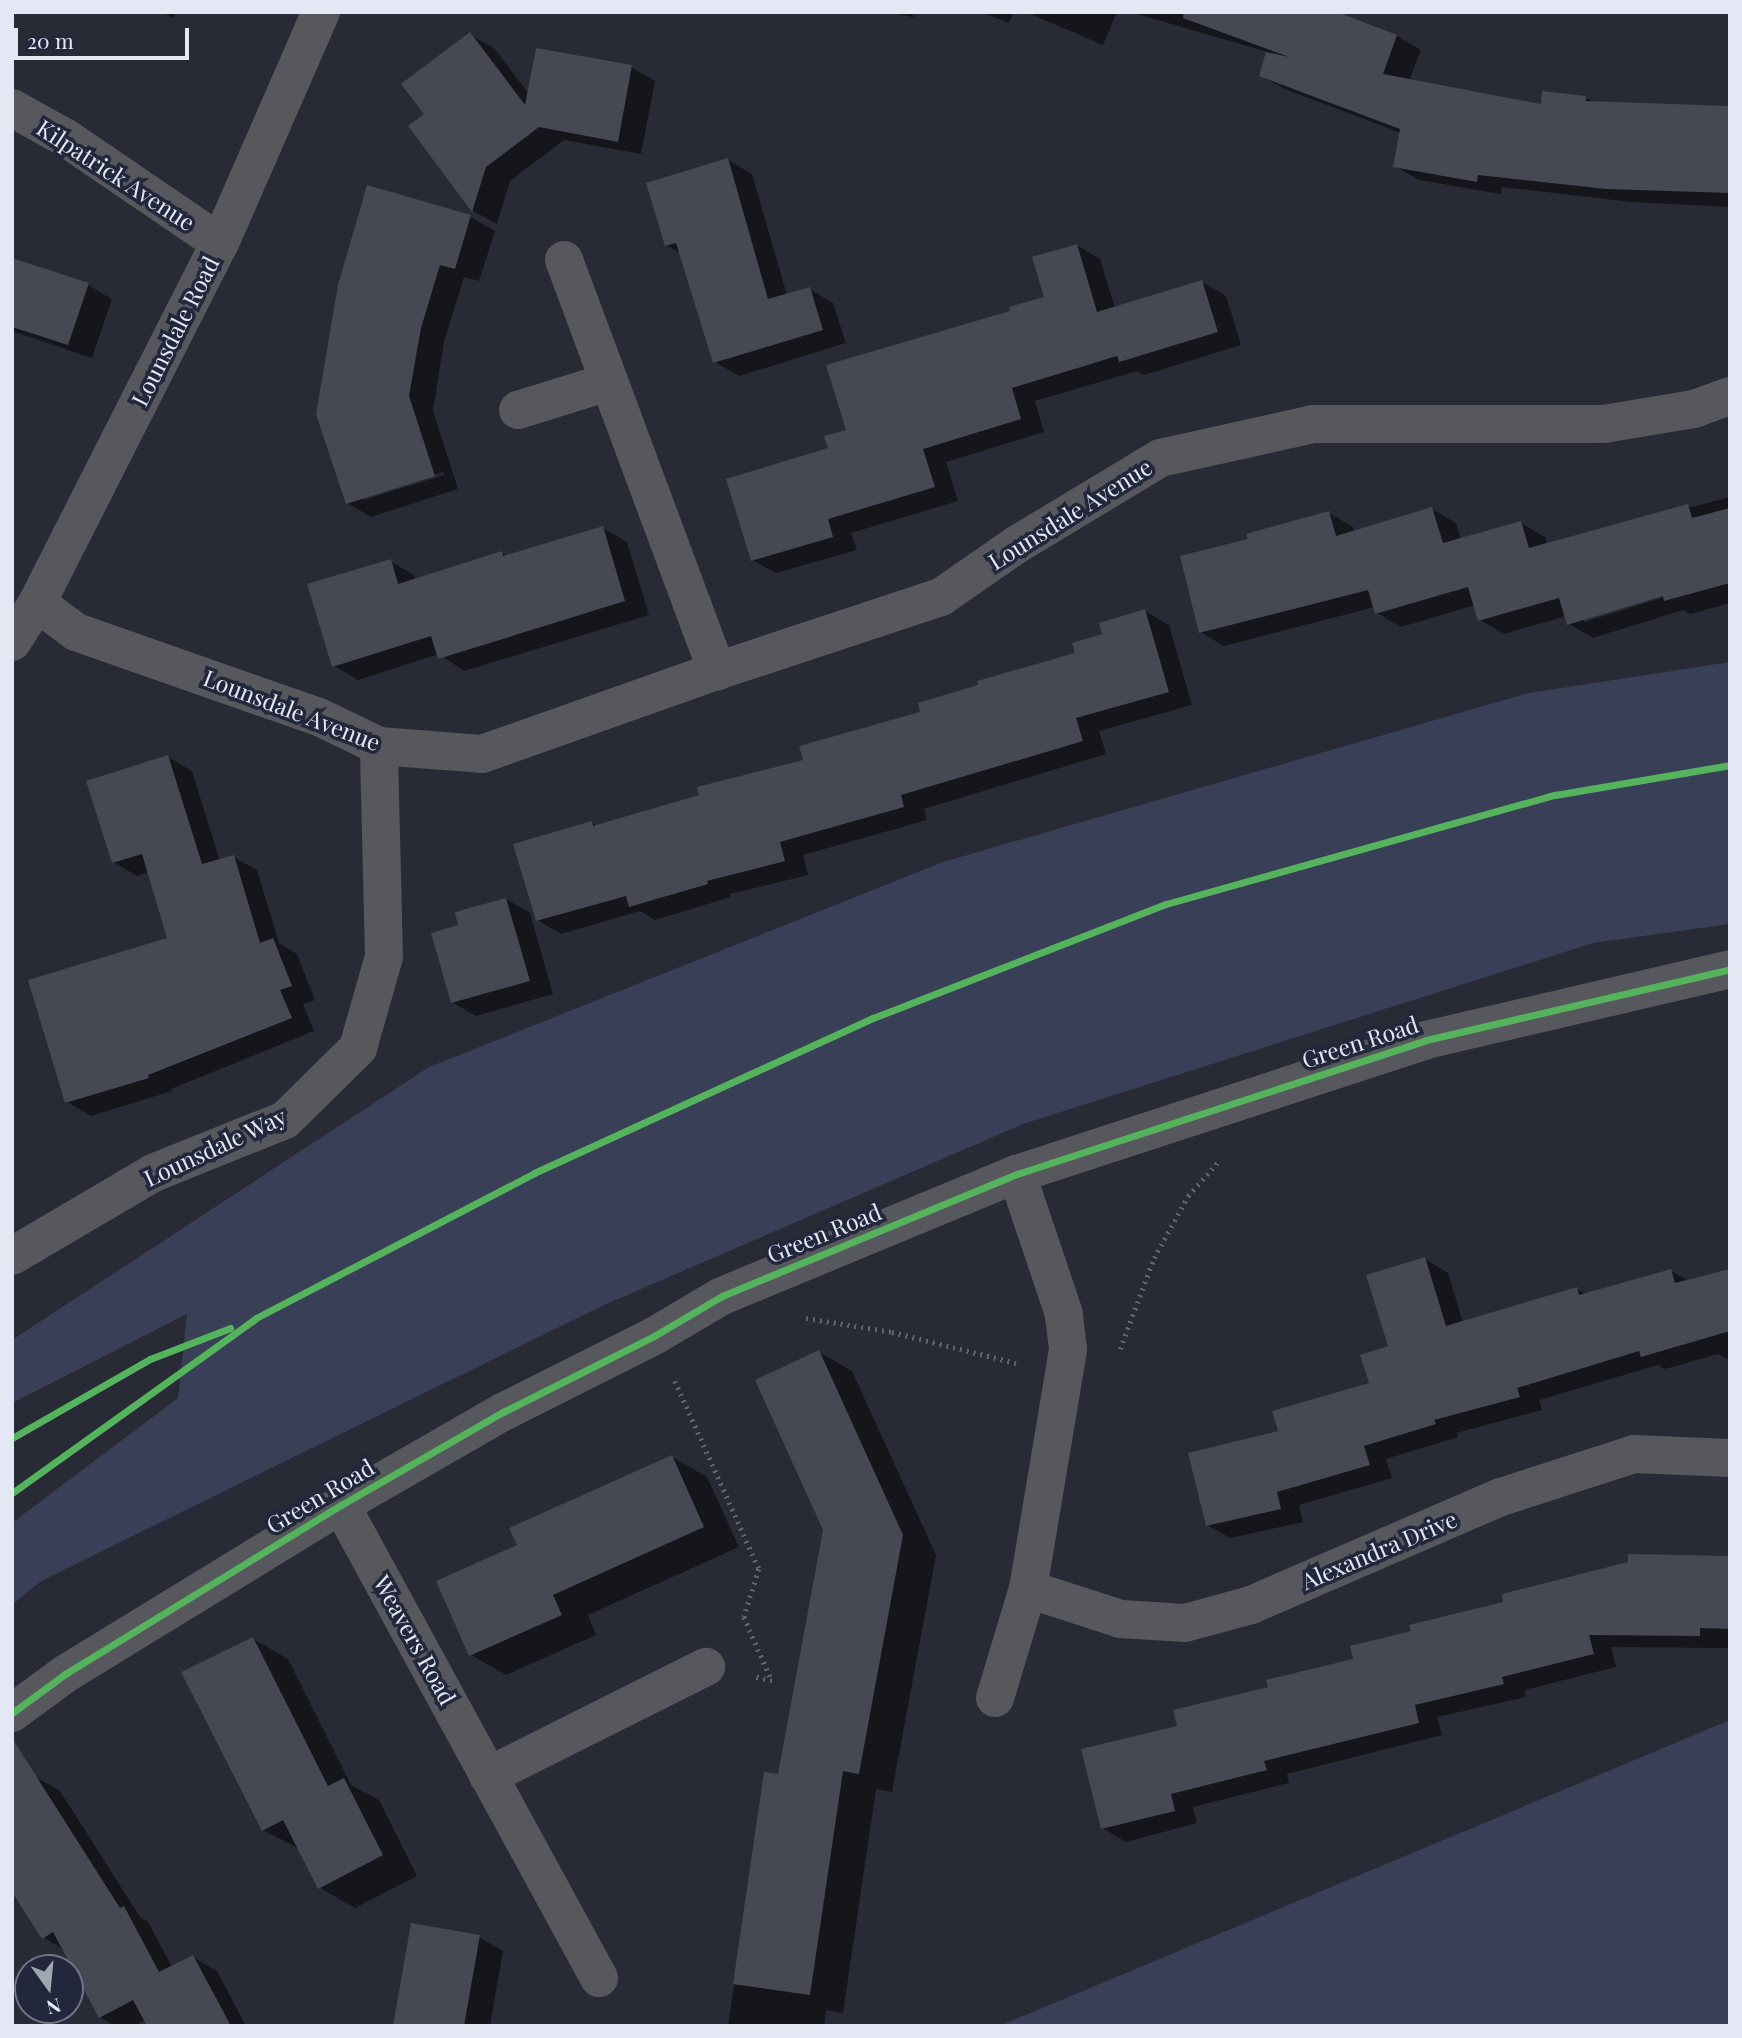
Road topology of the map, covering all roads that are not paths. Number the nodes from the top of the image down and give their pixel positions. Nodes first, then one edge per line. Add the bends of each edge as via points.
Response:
1 (321, 12) edge
2 (12, 108) edge
3 (220, 243) junction
4 (564, 260) dead end
5 (608, 382) junction
6 (1730, 396) edge
7 (518, 410) dead end
8 (37, 603) junction
9 (12, 642) edge
10 (717, 671) junction
11 (379, 746) junction
12 (1730, 969) edge
13 (1017, 1174) junction
14 (12, 1256) edge
15 (1730, 1458) edge
16 (341, 1505) junction
17 (1028, 1589) junction
18 (706, 1667) road end
19 (995, 1698) dead end
20 (12, 1713) edge
21 (488, 1776) junction
22 (599, 1978) dead end

1 - 3 street, Lounsdale Road
2 - 3 street, Kilpatrick Avenue via 66,138
3 - 8 street, Lounsdale Road
4 - 5 street
5 - 7 street
5 - 10 street
6 - 10 street, Lounsdale Avenue via 1694,409 1604,424 1314,424 1160,458 1016,545 941,597
8 - 9 street, Lounsdale Road
8 - 11 street, Lounsdale Avenue via 76,632 319,717
10 - 11 street, Lounsdale Avenue via 482,754
11 - 14 street, Lounsdale Way via 384,957 358,1048 285,1120 153,1173
12 - 13 street, Green Road via 1426,1040
13 - 16 street, Green Road via 722,1296 654,1336 503,1412
13 - 17 street via 1064,1314 1068,1349
15 - 17 street, Alexandra Drive via 1634,1454 1501,1497 1251,1605 1185,1623 1121,1619
16 - 20 street, Green Road via 65,1674
16 - 21 street, Weavers Road
17 - 19 street
18 - 21 street
21 - 22 street, Weavers Road

